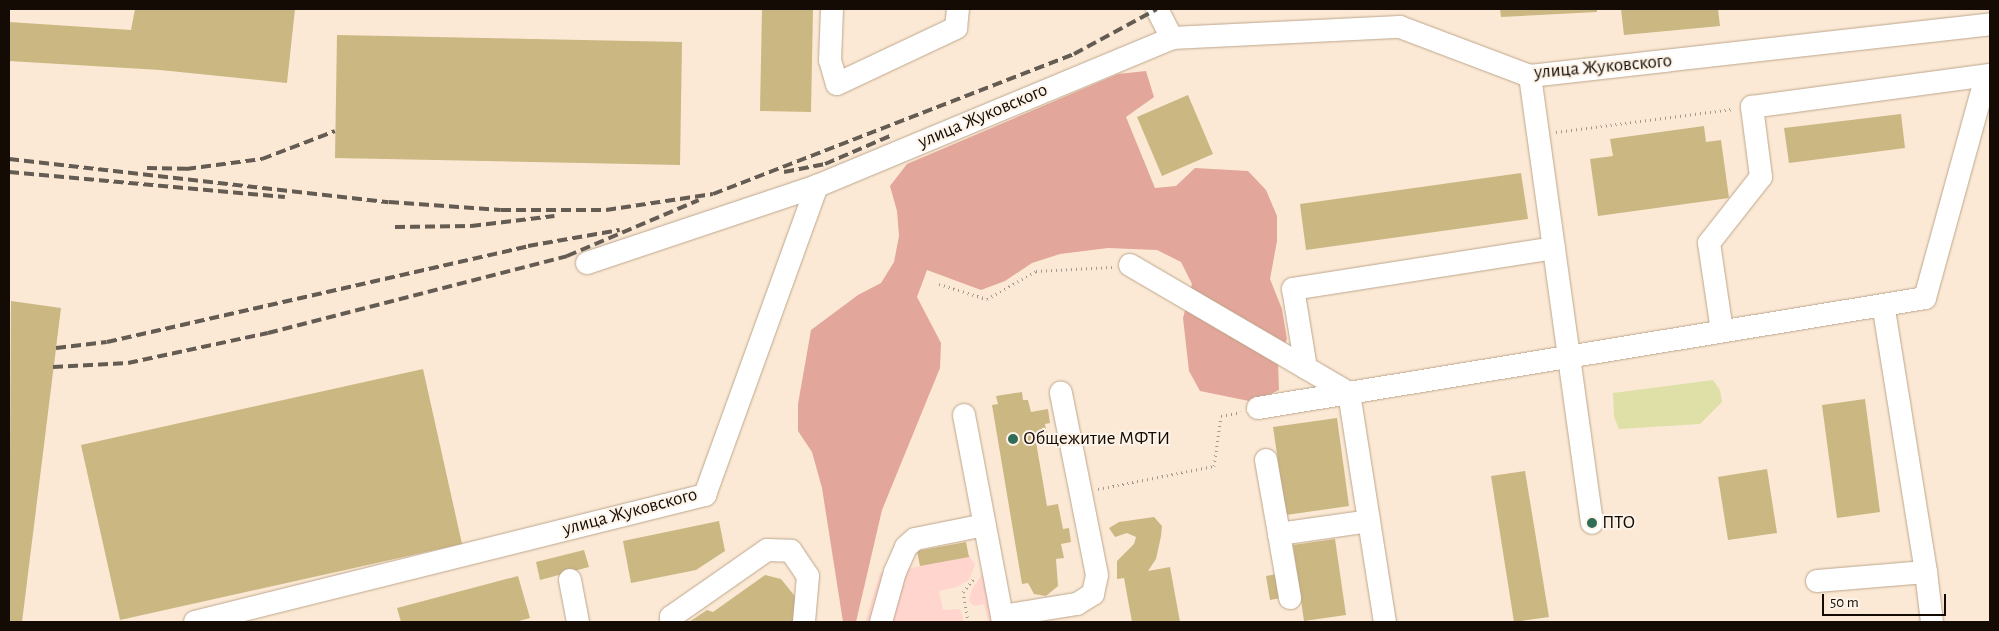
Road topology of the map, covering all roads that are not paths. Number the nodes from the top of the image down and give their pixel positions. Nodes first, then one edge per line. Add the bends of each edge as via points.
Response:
1 (832, 9) edge
2 (958, 9) edge
3 (1157, 9) edge
4 (1979, 20) edge
5 (1172, 38) junction
6 (1530, 76) junction
7 (1988, 76) edge
8 (817, 186) junction
9 (1554, 248) junction
10 (587, 263) dead end
11 (1130, 265) road end
12 (1882, 305) junction
13 (1722, 331) junction
14 (1569, 357) junction
15 (1306, 368) junction
16 (1062, 393) dead end
17 (1349, 393) junction
18 (1258, 408) road end
19 (964, 415) dead end
20 (1266, 460) dead end
21 (1369, 521) junction
22 (1592, 523) dead end
23 (985, 525) junction
24 (1279, 534) junction
25 (1926, 572) junction
26 (570, 580) dead end
27 (1817, 581) dead end
28 (1290, 598) dead end
29 (195, 622) edge
30 (578, 622) edge
31 (671, 622) edge
32 (804, 622) edge
33 (881, 622) edge
34 (1385, 622) edge
35 (1932, 622) edge

1 - 2 street via 830,60 837,84 956,28
3 - 5 street
4 - 6 street, улица Жуковского
5 - 6 street, улица Жуковского via 1400,27
5 - 8 street, улица Жуковского
6 - 9 street
7 - 12 street via 1925,298
7 - 13 street via 1752,107 1761,177 1709,243
8 - 10 street
8 - 29 street, улица Жуковского via 705,494
9 - 14 street
9 - 15 street via 1293,289
11 - 15 street
12 - 13 street
12 - 25 street
13 - 14 street
14 - 17 street
14 - 22 street
15 - 17 street
16 - 23 street via 1097,575 1093,594 1077,604 1002,616
17 - 18 street
17 - 21 street
19 - 23 street
20 - 24 street
21 - 24 street
21 - 34 street
23 - 33 street via 915,539 906,547 894,572
24 - 28 street
25 - 27 street
25 - 35 street
26 - 30 street
31 - 32 street via 670,617 767,550 790,551 808,576

